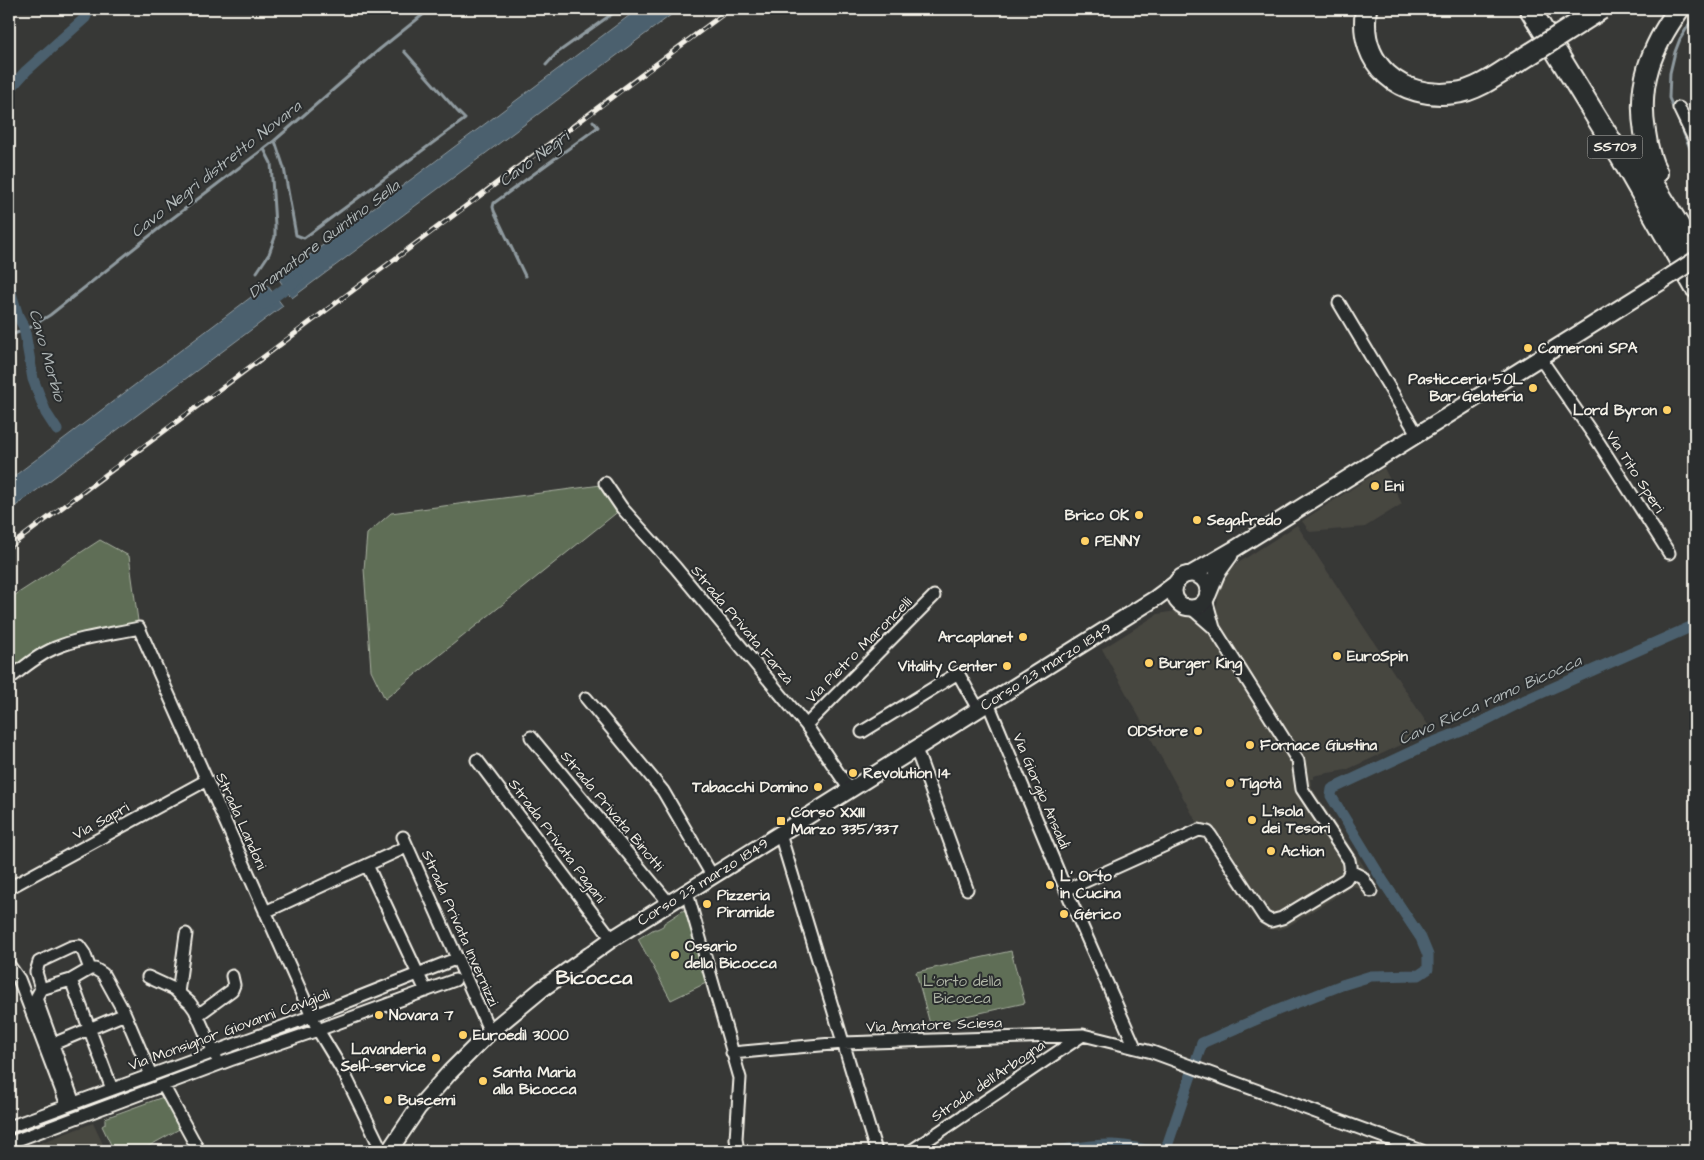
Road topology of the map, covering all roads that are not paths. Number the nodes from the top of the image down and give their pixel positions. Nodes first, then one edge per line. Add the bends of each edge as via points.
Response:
1 (1524, 9) edge
2 (1530, 9) edge
3 (1544, 9) edge
4 (1601, 9) edge
5 (1678, 9) edge
6 (1366, 12) edge
7 (1544, 33) junction
8 (1679, 108) dead end
9 (1695, 141) edge
10 (1692, 246) edge
11 (1695, 260) edge
12 (1695, 287) edge
13 (1339, 303) dead end
14 (1540, 358) junction
15 (1417, 434) junction
16 (605, 483) dead end
17 (1236, 548) junction
18 (1669, 553) dead end
19 (1191, 574) junction
20 (1175, 584) junction
21 (934, 596) dead end
22 (1207, 598) junction
23 (1190, 608) junction
24 (1133, 612) junction
25 (1214, 628) junction
26 (9, 679) edge
27 (586, 698) dead end
28 (983, 706) junction
29 (806, 725) junction
30 (862, 732) dead end
31 (531, 737) dead end
32 (916, 749) junction
33 (477, 760) dead end
34 (207, 780) junction
35 (850, 790) junction
36 (780, 834) junction
37 (403, 837) dead end
38 (402, 850) dead end
39 (367, 865) junction
40 (1350, 871) junction
41 (713, 877) junction
42 (9, 888) edge
43 (967, 889) dead end
44 (1066, 890) junction
45 (1371, 891) dead end
46 (687, 893) junction
47 (669, 904) junction
48 (265, 912) junction
49 (186, 934) dead end
50 (612, 939) junction
51 (458, 958) junction
52 (9, 965) edge
53 (90, 969) junction
54 (418, 974) junction
55 (232, 976) dead end
56 (148, 977) dead end
57 (71, 980) junction
58 (455, 980) dead end
59 (41, 989) junction
60 (426, 991) junction
61 (178, 993) junction
62 (125, 1014) junction
63 (198, 1015) junction
64 (312, 1016) junction
65 (90, 1029) junction
66 (318, 1030) junction
67 (490, 1032) junction
68 (1083, 1035) junction
69 (842, 1043) junction
70 (53, 1044) junction
71 (1135, 1047) junction
72 (214, 1052) junction
73 (732, 1053) junction
74 (219, 1064) junction
75 (151, 1075) junction
76 (163, 1085) junction
77 (112, 1089) junction
78 (70, 1104) junction
79 (9, 1127) edge
80 (9, 1143) edge
81 (199, 1151) edge
82 (382, 1151) edge
83 (389, 1151) edge
84 (738, 1151) edge
85 (876, 1151) edge
86 (911, 1151) edge
87 (1422, 1151) edge

1 - 7 highway, SS703
2 - 7 highway, SS703
3 - 10 highway, SS703
4 - 6 highway, bridge via 1484,83 1456,93 1409,89 1389,78 1376,63 1367,44
5 - 10 highway, SS703 via 1651,56 1642,95 1643,112 1652,164 1673,199
7 - 12 highway, SS703 via 1622,159
8 - 9 street
11 - 14 main road, bridge
13 - 15 street
14 - 15 main road
14 - 18 street, Via Tito Speri
15 - 17 main road
16 - 29 street, Strada Privata Farzà via 622,508
17 - 19 main road
17 - 22 main road via 1216,573
19 - 20 main road via 1180,577
19 - 22 main road via 1205,581
20 - 23 main road via 1175,597 1181,606
20 - 24 main road, Corso 23 marzo 1849
21 - 29 street, Via Pietro Maroncelli
22 - 23 main road via 1202,605
22 - 25 street
23 - 24 main road, Corso 23 marzo 1849 via 1165,606
23 - 25 street
24 - 28 main road, Corso 23 marzo 1849
25 - 40 street via 1298,761 1302,789 1349,860
26 - 34 street, Strada Landoni via 54,648 139,628
27 - 41 street via 663,791
28 - 30 street, Via Giorgio Ansaldi via 958,673
28 - 32 main road, Corso 23 marzo 1849
28 - 44 street, Via Giorgio Ansaldi
29 - 35 street, Strada Privata Farzà
31 - 47 street, Strada Privata Binotti
32 - 35 main road, Corso 23 marzo 1849
32 - 43 street
33 - 50 street, Strada Privata Pagani
34 - 42 street, Via Sapri
34 - 48 street, Strada Landoni
35 - 36 main road, Corso 23 marzo 1849
36 - 41 main road, Corso 23 marzo 1849
36 - 69 street
37 - 51 street, Strada Privata Invernizzi
38 - 39 street
39 - 48 street
39 - 54 street
40 - 44 street via 1346,879 1282,918 1271,921 1264,917 1208,832 1199,830
40 - 45 street via 1362,877
41 - 46 main road, Corso 23 marzo 1849
44 - 71 street, Via Giorgio Ansaldi
46 - 47 main road, Corso 23 marzo 1849
46 - 73 street
47 - 50 main road, Corso 23 marzo 1849
48 - 64 street, Strada Landoni
49 - 61 street
50 - 67 main road, Corso 23 marzo 1849 via 542,989
51 - 54 street, Via Monsignor Giovanni Cavigioli
51 - 67 street, Strada Privata Invernizzi
52 - 78 street via 19,979
53 - 57 street
53 - 59 street via 79,946 71,947 39,962 36,972
53 - 62 street via 103,974
54 - 60 street
54 - 64 street, Via Monsignor Giovanni Cavigioli
55 - 63 street via 232,990
56 - 61 street
57 - 59 street
57 - 65 street
58 - 60 street, Via Monsignor Giovanni Cavigioli
59 - 70 street via 36,998
60 - 66 street, Via Monsignor Giovanni Cavigioli
61 - 63 street
62 - 65 street
62 - 75 street
63 - 72 street
64 - 66 street, Strada Landoni
64 - 72 street, Via Monsignor Giovanni Cavigioli
65 - 70 street
65 - 77 street
66 - 74 street, Via Monsignor Giovanni Cavigioli
66 - 82 street, Strada Landoni via 344,1073
67 - 83 main road, Corso 23 marzo 1849 via 418,1108
68 - 69 street, Via Amatore Sciesa
68 - 71 street, Via Amatore Sciesa
68 - 86 street, Strada dell'Arbogna
69 - 73 street, Via Amatore Sciesa
69 - 85 street
70 - 78 street
71 - 87 street, Via Amatore Sciesa
72 - 74 street
72 - 75 street, Via Monsignor Giovanni Cavigioli
73 - 84 street via 740,1078
74 - 76 street, Via Monsignor Giovanni Cavigioli
75 - 77 street, Via Monsignor Giovanni Cavigioli
76 - 80 street, Via Monsignor Giovanni Cavigioli
76 - 81 street
77 - 78 street, Via Monsignor Giovanni Cavigioli
78 - 79 street, Via Monsignor Giovanni Cavigioli

